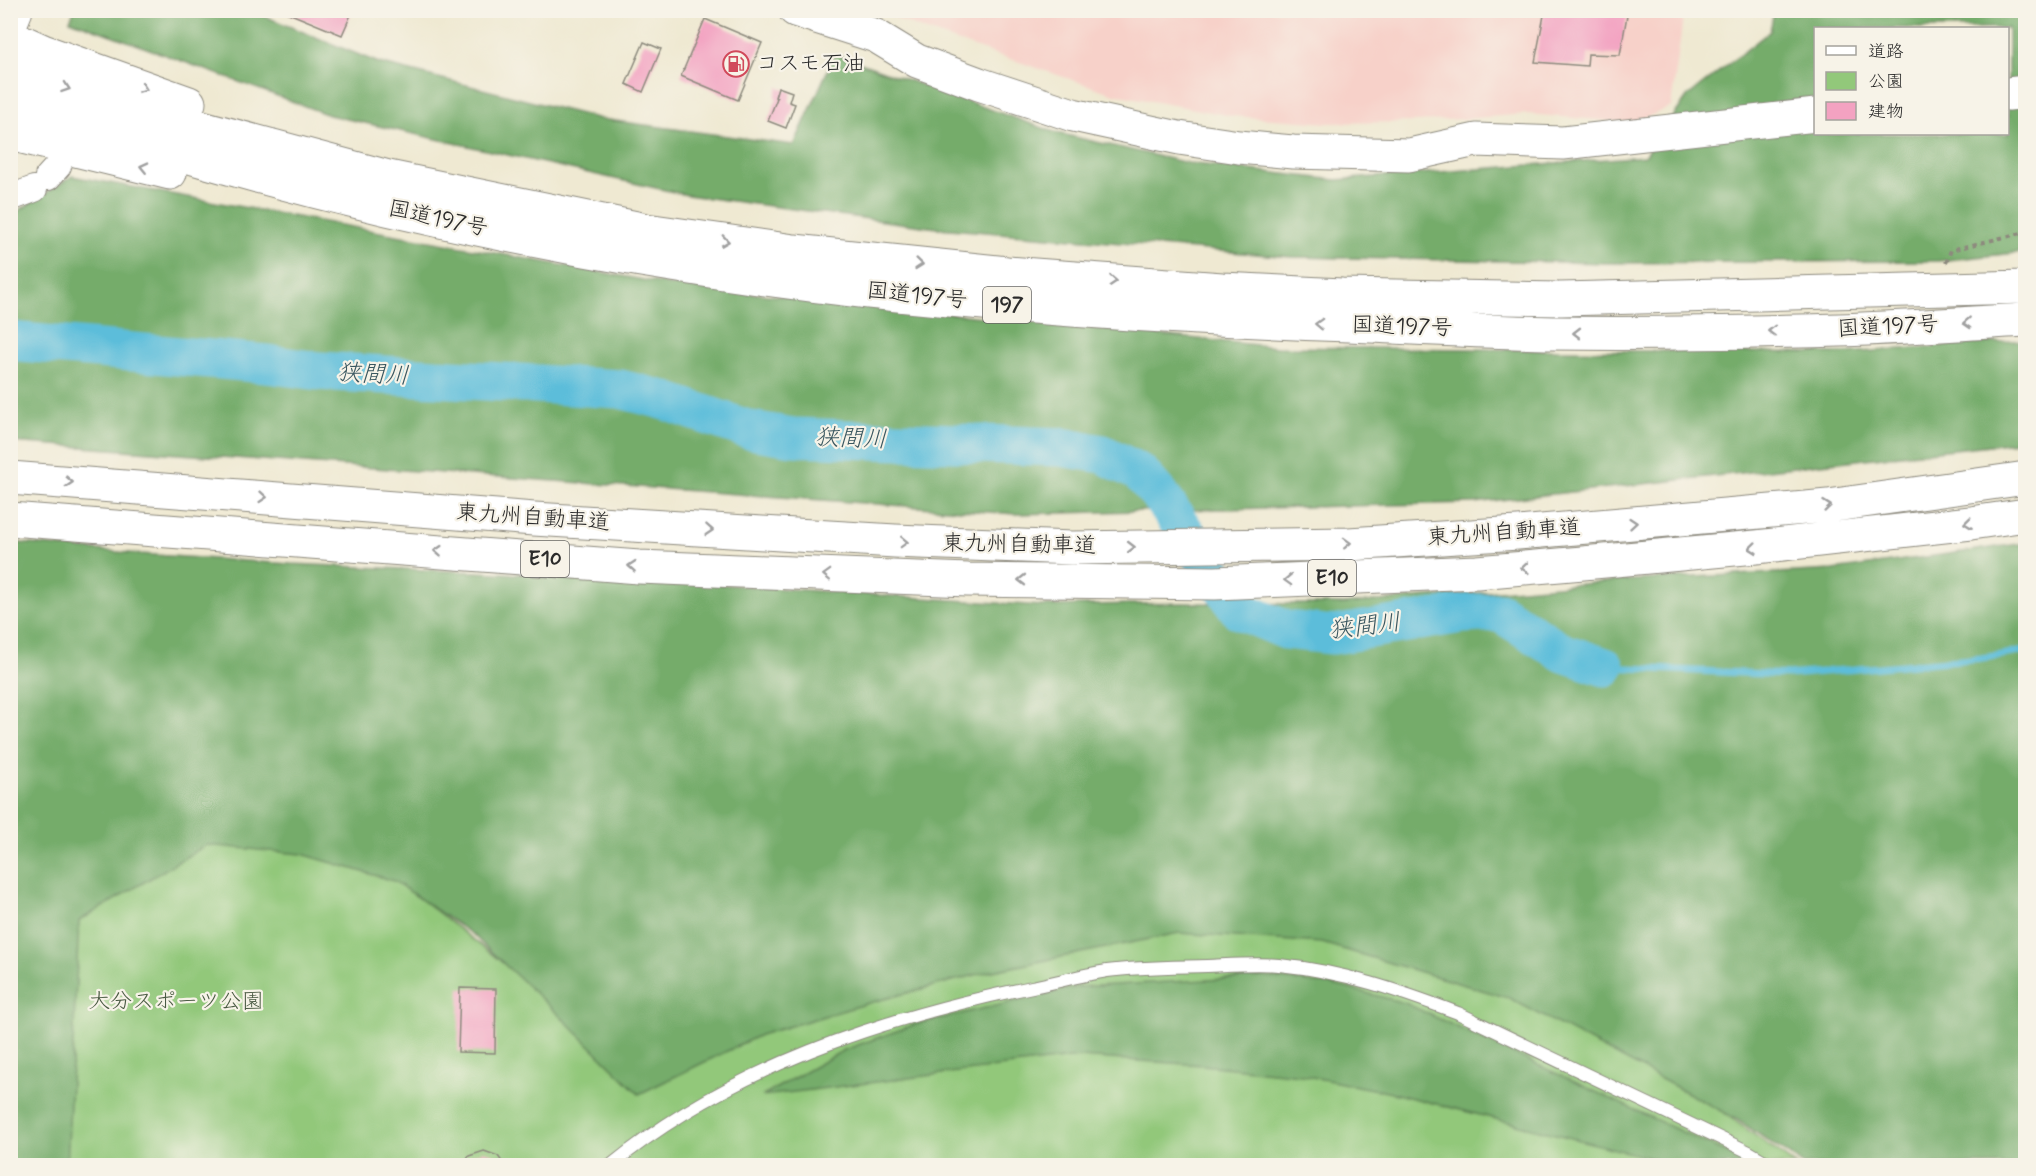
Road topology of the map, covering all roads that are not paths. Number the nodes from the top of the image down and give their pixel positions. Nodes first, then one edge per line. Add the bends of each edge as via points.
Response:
1 (16, 10) edge
2 (795, 10) edge
3 (815, 10) edge
4 (10, 25) edge
5 (10, 36) edge
6 (876, 36) junction
7 (10, 68) edge
8 (2025, 92) edge
9 (2009, 94) edge
10 (10, 100) edge
11 (1814, 115) edge
12 (10, 134) edge
13 (64, 147) junction
14 (31, 188) edge
15 (367, 204) junction
16 (677, 234) junction
17 (2025, 287) edge
18 (2025, 320) edge
19 (10, 478) edge
20 (2025, 478) edge
21 (2025, 514) edge
22 (10, 519) edge
23 (610, 1166) edge
24 (1773, 1166) edge

1 - 4 main road
2 - 6 main road
3 - 6 main road
5 -> 16 main road via 167,96 257,124 569,200
6 - 11 main road via 1146,113 1275,131 1427,134 1476,140 1545,130 1692,128
7 -> 16 main road, 国道197号 / 197 via 101,100 378,174
8 - 9 main road
10 - 15 main road, 国道197号 / 197 via 173,152
12 - 13 main road
13 - 14 street via 58,166
15 -> 13 main road via 212,183
18 -> 15 main road, 国道197号 / 197 via 1805,331 1554,333 1076,311 865,291 678,265
16 -> 17 main road, 国道197号 / 197 via 1007,273 1342,295 1561,299
19 -> 20 main road, 東九州自動車道 / E10 via 534,519 883,541 1072,548 1349,543 1574,528 1828,506
21 -> 22 main road, 東九州自動車道 / E10 via 1756,547 1583,563 1477,572 1215,583 861,577 639,567
23 - 24 lane via 734,1085 804,1053 891,1021 993,994 1108,971 1278,965 1358,979 1458,1013

